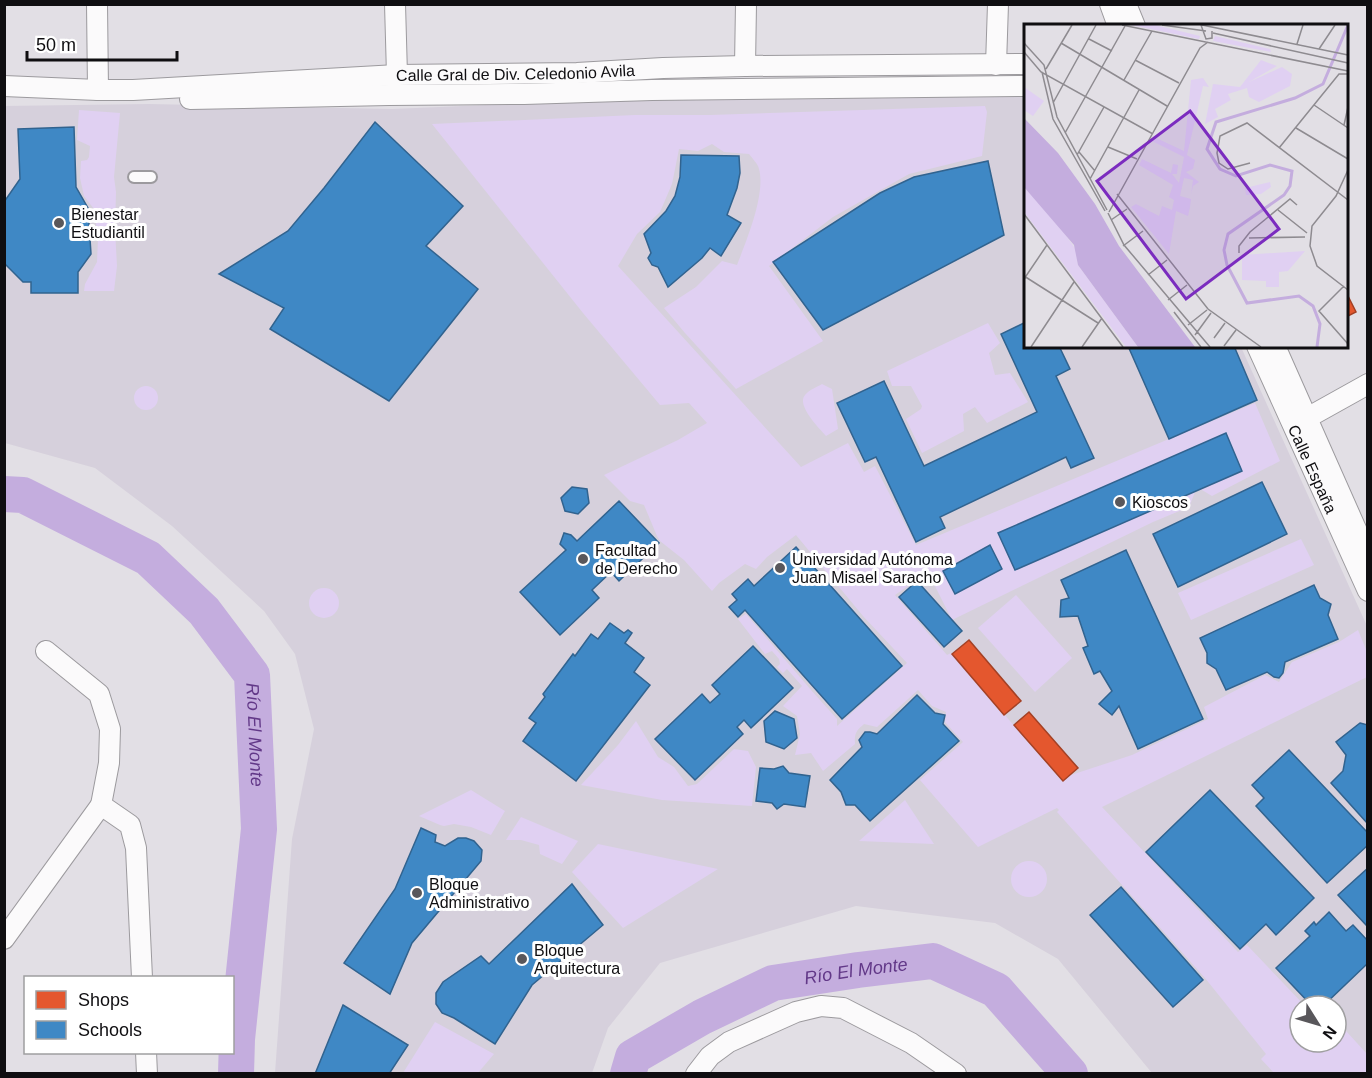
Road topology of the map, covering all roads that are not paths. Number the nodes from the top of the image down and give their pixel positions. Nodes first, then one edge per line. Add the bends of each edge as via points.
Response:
1 (97, 4) edge
2 (395, 4) edge
3 (746, 4) edge
4 (999, 4) edge
5 (1110, 4) edge
6 (1126, 4) edge
7 (1117, 24) edge
8 (1133, 24) edge
9 (1024, 64) edge
10 (996, 65) junction
11 (745, 66) junction
12 (397, 75) junction
13 (4, 86) edge
14 (1024, 86) edge
15 (98, 90) junction
16 (4, 100) edge
17 (134, 177) dead end
18 (151, 177) dead end
19 (1258, 348) edge
20 (1276, 348) edge
21 (1368, 384) edge
22 (1307, 418) junction
23 (1368, 556) edge
24 (1368, 591) edge
25 (46, 651) dead end
26 (101, 805) junction
27 (4, 939) edge
28 (142, 976) edge
29 (146, 1054) edge
30 (147, 1074) edge
31 (696, 1074) edge
32 (956, 1074) edge

1 - 15 street
2 - 12 street
3 - 11 street
4 - 10 street
5 - 7 street
6 - 8 street
9 - 10 street, Calle Gral de Div. Celedonio Avila
10 - 11 street, Calle Gral de Div. Celedonio Avila
11 - 12 street, Calle Gral de Div. Celedonio Avila
12 - 15 street, Calle Gral de Div. Celedonio Avila
13 - 15 street, Calle Gral de Div. Celedonio Avila
14 - 16 street
17 - 18 lane
19 - 24 street, Calle España
20 - 22 street, Calle España
21 - 22 street
22 - 23 street, Calle España
25 - 26 street via 99,694 110,729 109,763
26 - 27 street
26 - 28 street via 130,825 136,849
29 - 30 street
31 - 32 street via 710,1056 729,1042 796,1012 821,1006 843,1008 911,1043

